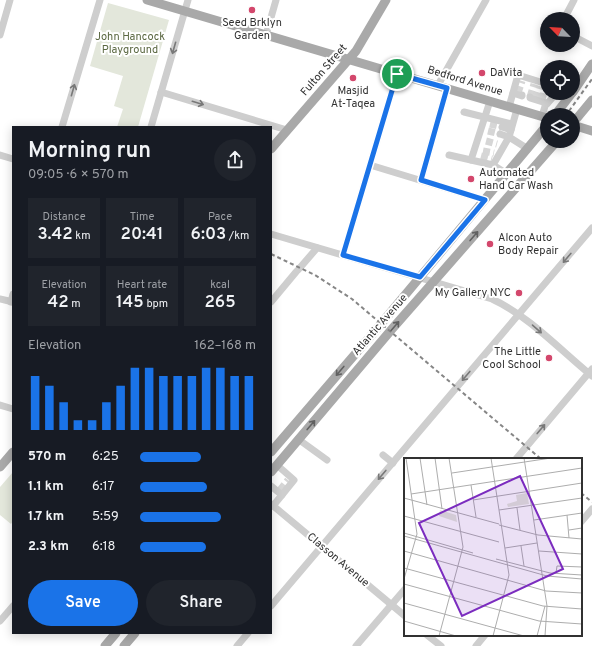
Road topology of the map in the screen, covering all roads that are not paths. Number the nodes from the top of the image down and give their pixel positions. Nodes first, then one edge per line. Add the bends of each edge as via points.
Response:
1 (10, 0) edge
2 (100, 0) edge
3 (147, 0) edge
4 (188, 0) edge
5 (276, 0) edge
6 (386, 0) edge
7 (486, 0) edge
8 (574, 0) edge
9 (185, 11) junction
10 (568, 12) edge
11 (0, 35) edge
12 (266, 35) junction
13 (580, 40) edge
14 (592, 46) edge
15 (349, 59) junction
16 (592, 64) edge
17 (397, 74) junction
18 (580, 80) edge
19 (540, 84) edge
20 (443, 87) junction
21 (161, 92) junction
22 (538, 100) junction
23 (551, 100) edge
24 (592, 100) edge
25 (490, 101) junction
26 (513, 108) junction
27 (541, 108) edge
28 (464, 112) dead end
29 (532, 113) junction
30 (540, 115) edge
31 (580, 115) edge
32 (486, 125) junction
33 (62, 126) edge
34 (151, 126) edge
35 (580, 127) edge
36 (287, 130) junction
37 (511, 130) junction
38 (500, 131) tunnel mouth
39 (592, 131) edge
40 (540, 134) edge
41 (272, 148) edge
42 (551, 148) edge
43 (528, 149) junction
44 (482, 153) tunnel mouth
45 (473, 154) junction
46 (0, 155) edge
47 (449, 155) dead end
48 (495, 158) junction
49 (12, 159) edge
50 (370, 165) junction
51 (507, 174) junction
52 (421, 180) junction
53 (485, 200) junction
54 (592, 228) edge
55 (272, 234) edge
56 (317, 248) junction
57 (343, 255) junction
58 (420, 277) junction
59 (434, 281) junction
60 (0, 299) edge
61 (272, 301) edge
62 (12, 302) edge
63 (519, 315) junction
64 (591, 373) edge
65 (0, 405) edge
66 (12, 409) edge
67 (298, 439) junction
68 (272, 451) edge
69 (12, 453) edge
70 (383, 454) dead end
71 (517, 458) edge
72 (327, 460) dead end
73 (393, 463) junction
74 (0, 467) edge
75 (274, 469) edge
76 (276, 491) edge
77 (272, 505) edge
78 (592, 509) edge
79 (582, 521) edge
80 (322, 547) junction
81 (404, 590) edge
82 (272, 605) edge
83 (391, 605) junction
84 (12, 607) edge
85 (404, 615) edge
86 (0, 621) edge
87 (115, 634) edge
88 (134, 634) edge
89 (247, 634) edge
90 (429, 636) edge
91 (484, 636) edge
92 (105, 646) edge
93 (124, 646) edge
94 (237, 646) edge
95 (356, 646) edge
96 (441, 646) edge
97 (476, 646) edge

1 - 11 street
33 -> 2 street
3 - 9 main road, Bedford Avenue
4 - 9 street
5 - 12 street
6 - 15 main road, Fulton Street
7 - 20 street
8 - 10 street
9 - 12 main road, Bedford Avenue
9 -> 21 street
12 - 15 main road, Bedford Avenue
13 - 14 street
15 - 17 main road, Bedford Avenue
15 - 36 main road, Fulton Street
16 - 18 main road
17 - 20 main road, Bedford Avenue
17 - 50 street
19 - 26 street via 518,75 518,94
20 - 25 main road, Bedford Avenue
20 - 52 street
21 - 34 street
21 -> 36 street
22 - 23 street via 548,104
22 - 27 street
22 - 29 street
24 - 31 main road
25 - 26 main road, Bedford Avenue
25 - 32 street
26 - 29 main road, Bedford Avenue
26 - 37 street
28 - 32 street
29 - 30 main road, Bedford Avenue
32 - 37 street
32 - 45 street via 482,140
35 - 39 main road
36 - 41 main road, Fulton Street
37 - 38 street
37 - 43 street
37 - 48 street via 500,145
40 - 43 main road, Atlantic Avenue
59 -> 42 main road, Atlantic Avenue
43 - 51 main road, Atlantic Avenue
44 - 45 street
45 - 47 street
45 - 48 street
46 - 49 street
48 - 51 street
50 - 52 street
50 - 57 street
51 - 53 main road, Atlantic Avenue
52 - 53 street
53 - 58 main road, Atlantic Avenue
54 -> 63 street
55 - 56 street
56 - 57 street
56 - 61 street
57 - 58 street
58 - 59 street
58 -> 68 main road, Atlantic Avenue
59 - 63 street via 506,305
67 -> 59 main road, Atlantic Avenue
60 - 62 street
63 -> 64 street
63 -> 73 street
71 -> 64 street
65 - 66 street
67 - 72 street
67 - 75 main road, Atlantic Avenue
69 - 74 main road
70 - 73 street
73 -> 80 street
75 - 76 street via 294,480
76 - 77 street
77 - 80 street, Classon Avenue
78 - 79 street
80 - 82 street
80 - 83 street, Classon Avenue
81 - 83 street
83 - 85 street, Classon Avenue
83 - 95 street
84 - 86 street
87 - 92 main road
88 - 93 main road
89 - 94 street
90 - 96 street
91 - 97 street

